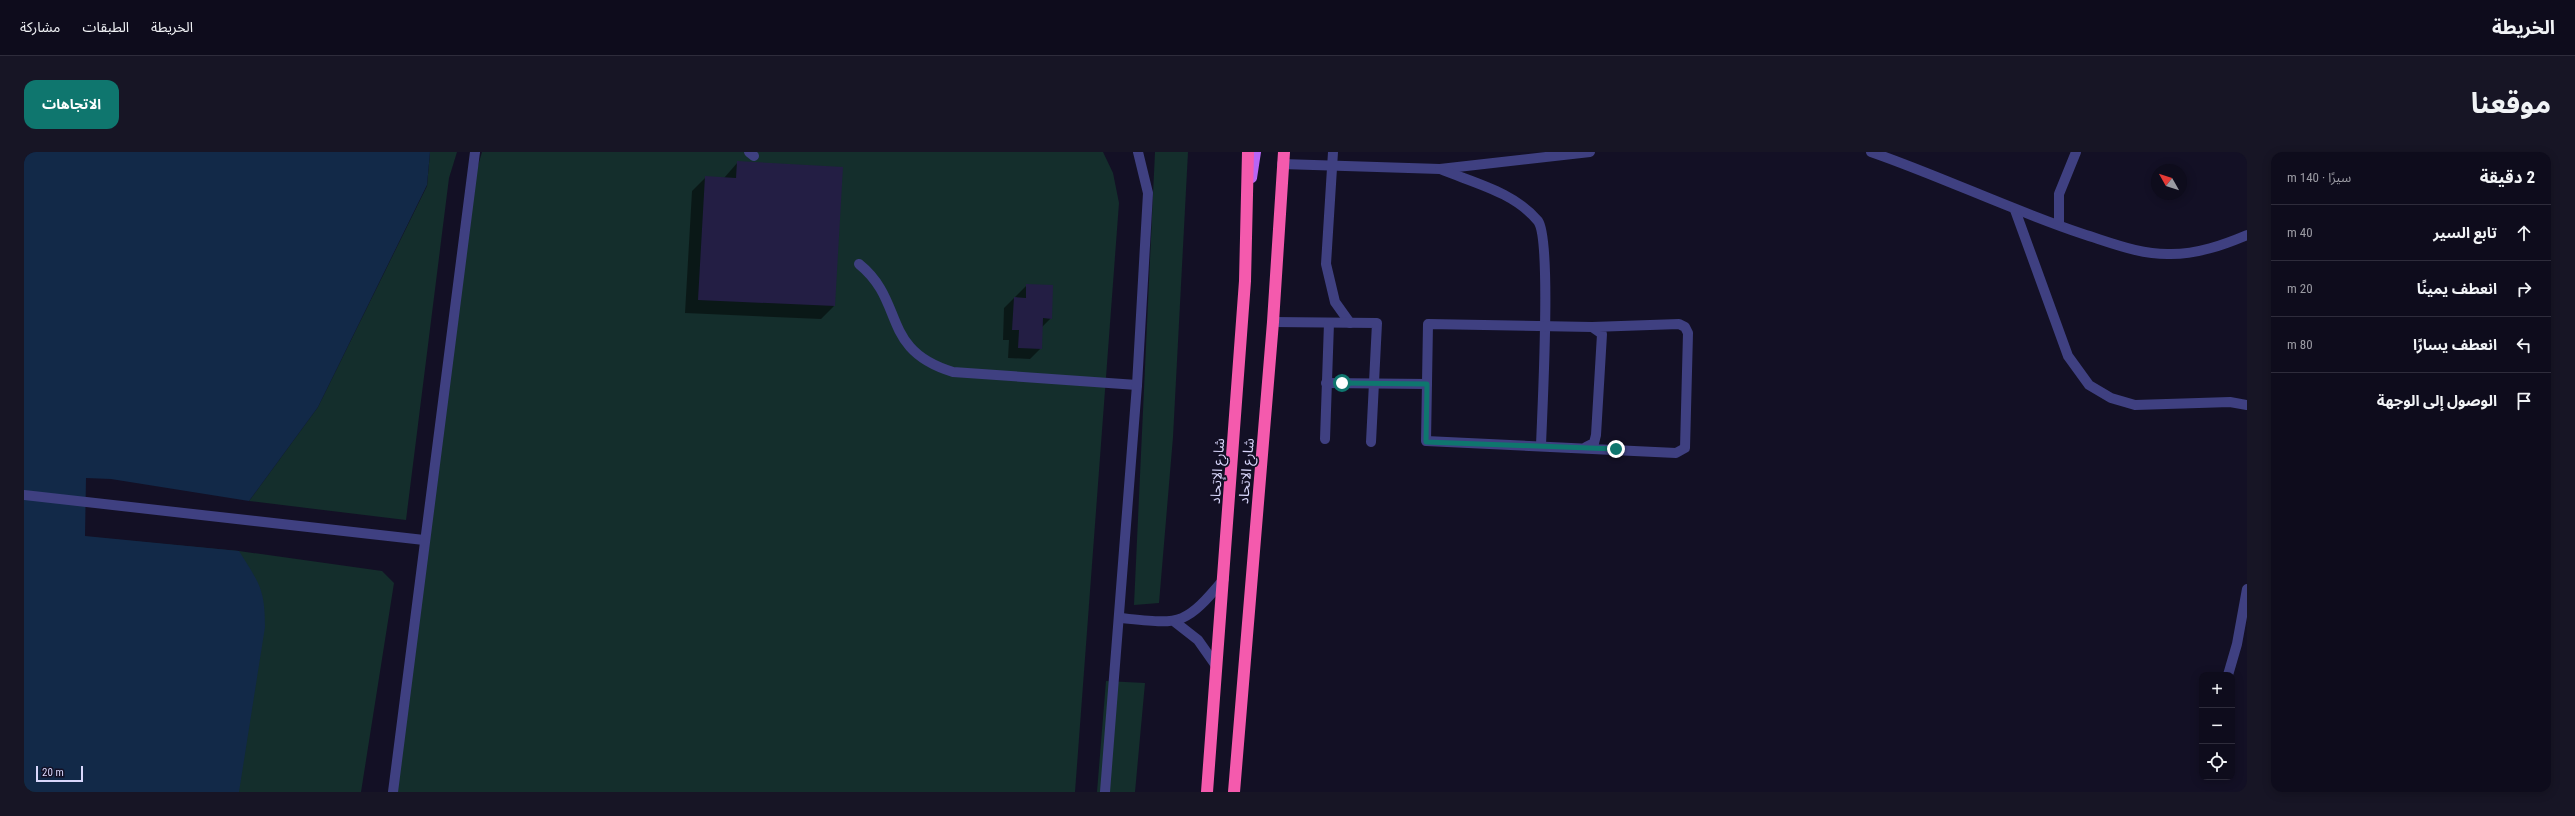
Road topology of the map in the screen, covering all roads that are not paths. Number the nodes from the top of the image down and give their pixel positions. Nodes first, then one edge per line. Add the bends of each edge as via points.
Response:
1 (475, 152) edge
2 (1138, 152) edge
3 (1248, 152) edge
4 (1256, 152) edge
5 (1333, 152) edge
6 (1590, 152) edge
7 (1871, 152) edge
8 (2076, 152) edge
9 (1283, 158) edge
10 (1333, 165) junction
11 (1440, 169) junction
12 (1248, 197) junction
13 (2015, 210) junction
14 (2058, 225) junction
15 (2247, 235) edge
16 (859, 264) dead end
17 (1273, 322) junction
18 (1329, 323) junction
19 (1350, 323) junction
20 (1545, 325) junction
21 (1592, 327) junction
22 (1326, 382) junction
23 (1373, 383) junction
24 (1427, 384) junction
25 (1137, 385) junction
26 (2247, 405) edge
27 (1325, 439) dead end
28 (1371, 442) dead end
29 (1541, 446) junction
30 (1586, 447) junction
31 (24, 495) edge
32 (424, 540) junction
33 (1224, 579) junction
34 (2247, 589) edge
35 (1120, 618) junction
36 (1175, 622) junction
37 (1217, 667) junction
38 (2229, 672) edge
39 (393, 792) edge
40 (1105, 792) edge
41 (1207, 792) edge
42 (1234, 792) edge

1 - 32 street
2 - 25 street via 1148,193
3 - 12 highway, شارع الإتحاد
4 - 12 main road
5 - 10 street
6 - 11 street
7 - 13 street
8 - 14 street via 2059,194
9 - 10 street
9 - 17 highway, شارع الاتحاد
10 - 11 street
10 - 19 street via 1326,264 1335,302
11 - 20 street via 1507,196 1521,204 1539,223 1546,274
12 - 33 highway, شارع الإتحاد
13 - 14 street
13 - 26 street via 2068,356 2089,385 2111,398 2136,405 2230,402
14 - 15 street via 2135,250 2171,254 2208,250
16 - 25 street via 872,275 880,287 898,332 909,347 933,366 952,372
17 - 18 street
17 - 42 highway, شارع الاتحاد
18 - 19 street
18 - 22 street
19 - 23 street via 1377,323
20 - 21 street
20 - 24 street via 1428,324
20 - 29 street
21 - 30 street via 1602,334 1596,435 1594,443
21 - 30 street via 1679,324 1685,327 1688,333 1685,448 1676,453
22 - 23 street
22 - 27 street
23 - 24 street
23 - 28 street
24 - 29 street via 1426,442
25 - 35 street
29 - 30 street
31 - 32 street
32 - 39 street
33 - 36 street via 1200,607
33 - 37 highway, شارع الإتحاد
34 - 38 street
35 - 36 street
35 - 40 street
36 - 37 street via 1198,640
37 - 41 highway, شارع الإتحاد

